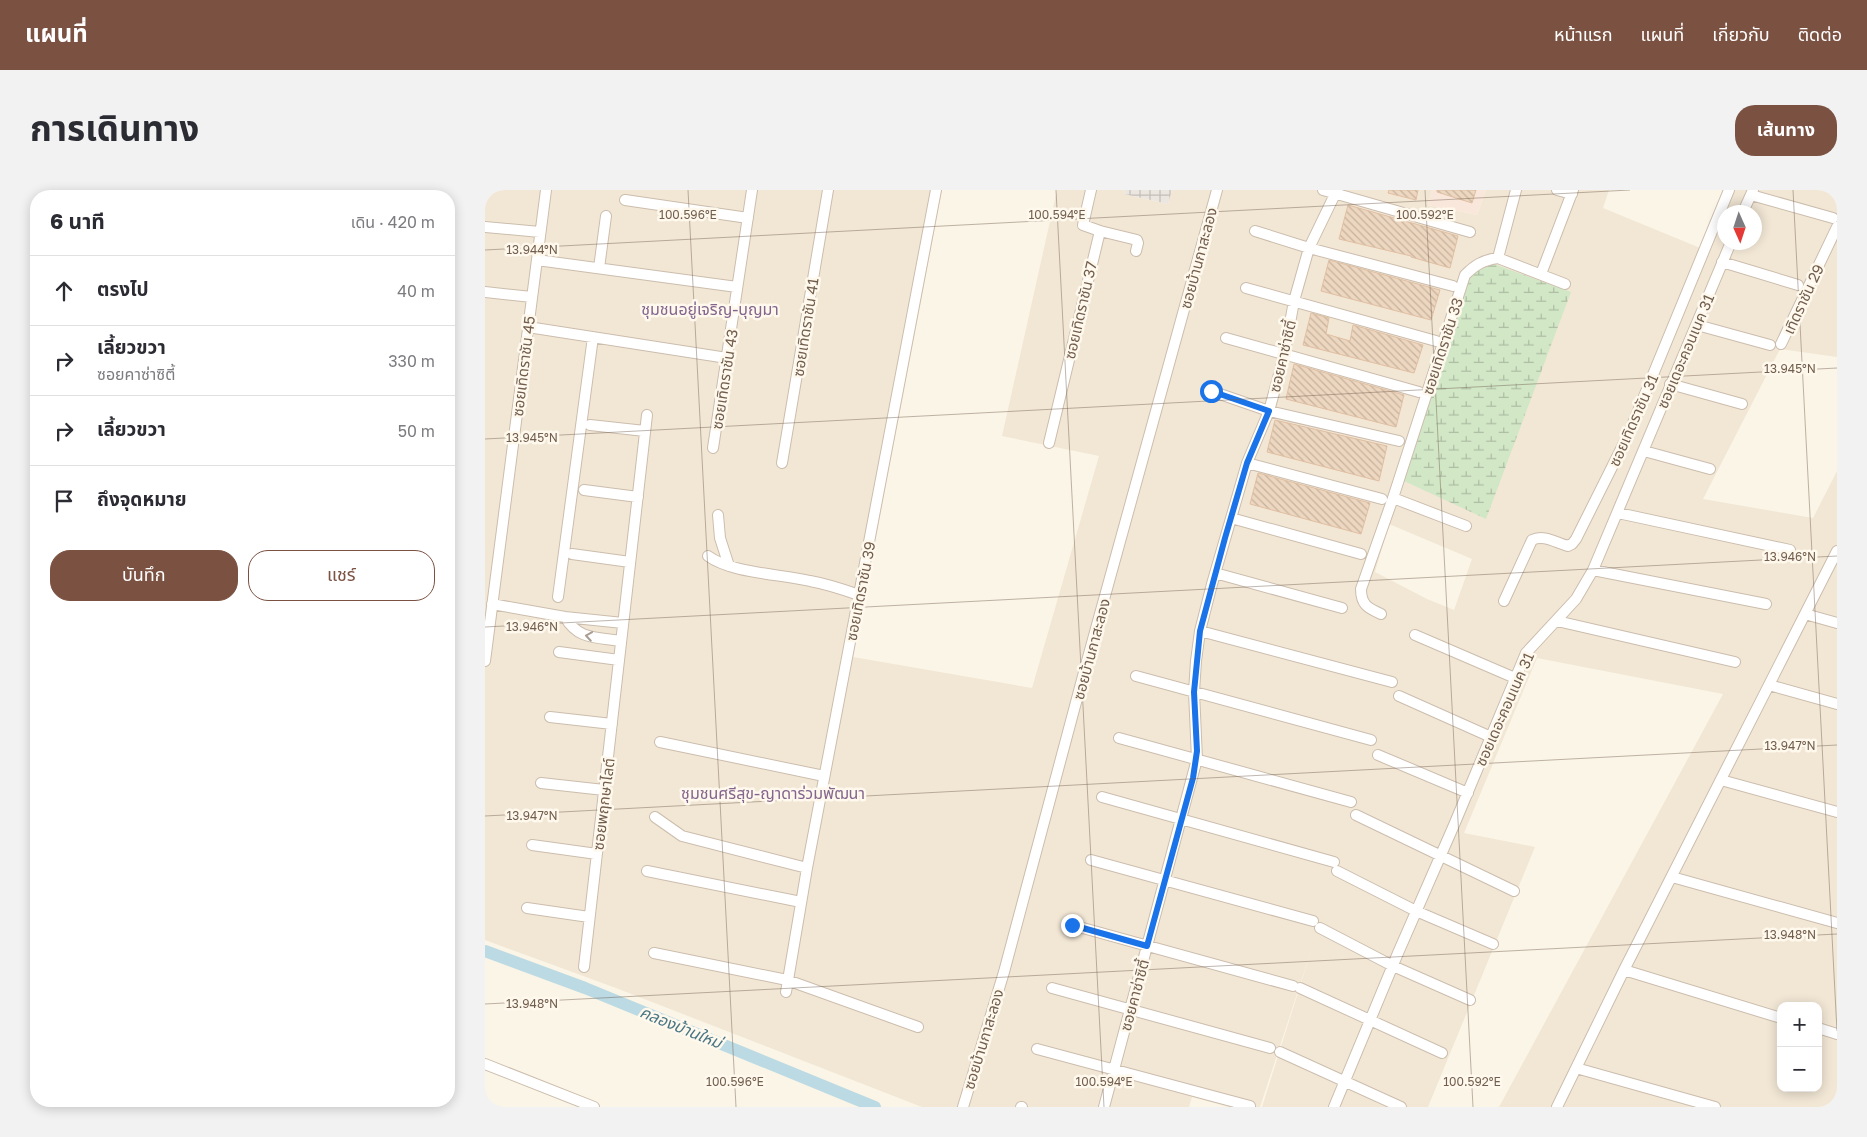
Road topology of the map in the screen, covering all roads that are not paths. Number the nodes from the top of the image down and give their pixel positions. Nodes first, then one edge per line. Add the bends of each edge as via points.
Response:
1 (546, 190) edge
2 (752, 190) edge
3 (828, 190) edge
4 (936, 190) edge
5 (1091, 190) edge
6 (1217, 190) edge
7 (1323, 190) edge
8 (1516, 190) edge
9 (1557, 190) edge
10 (1729, 190) edge
11 (1337, 192) edge
12 (1572, 192) edge
13 (1752, 192) edge
14 (625, 200) dead end
15 (1746, 205) edge
16 (606, 216) dead end
17 (748, 218) junction
18 (1835, 223) edge
19 (485, 227) edge
20 (1099, 231) junction
21 (1255, 231) dead end
22 (540, 232) junction
23 (1470, 232) dead end
24 (1309, 248) junction
25 (1727, 250) edge
26 (1136, 251) dead end
27 (1498, 258) junction
28 (537, 260) junction
29 (1722, 262) junction
30 (599, 268) junction
31 (1541, 274) junction
32 (1565, 284) dead end
33 (1797, 285) dead end
34 (1453, 286) dead end
35 (737, 287) junction
36 (1246, 288) dead end
37 (485, 292) edge
38 (532, 297) junction
39 (1294, 301) junction
40 (1697, 325) junction
41 (528, 327) junction
42 (593, 337) junction
43 (1226, 338) dead end
44 (1436, 341) dead end
45 (1781, 344) dead end
46 (1769, 345) dead end
47 (1284, 356) junction
48 (727, 358) junction
49 (1670, 384) junction
50 (1211, 391) dead end
51 (1419, 392) dead end
52 (1742, 404) dead end
53 (1269, 411) junction
54 (647, 415) dead end
55 (590, 425) dead end
56 (645, 431) junction
57 (1399, 441) dead end
58 (1049, 443) dead end
59 (713, 448) dead end
60 (1644, 451) junction
61 (782, 463) dead end
62 (1247, 463) junction
63 (1710, 468) dead end
64 (584, 490) dead end
65 (638, 497) junction
66 (1393, 498) junction
67 (1382, 499) dead end
68 (1617, 513) junction
69 (718, 515) dead end
70 (1231, 518) junction
71 (1465, 526) dead end
72 (1790, 550) dead end
73 (1837, 551) edge
74 (572, 554) dead end
75 (1361, 554) dead end
76 (708, 556) dead end
77 (630, 562) junction
78 (729, 566) junction
79 (1593, 570) junction
80 (1215, 573) junction
81 (859, 595) junction
82 (558, 597) dead end
83 (1503, 601) dead end
84 (492, 604) junction
85 (1766, 604) dead end
86 (1342, 608) dead end
87 (1381, 614) dead end
88 (1805, 614) junction
89 (565, 617) junction
90 (1557, 621) junction
91 (623, 623) junction
92 (1837, 623) edge
93 (1200, 631) junction
94 (1415, 634) dead end
95 (621, 641) junction
96 (559, 652) dead end
97 (619, 660) junction
98 (485, 661) edge
99 (1735, 662) dead end
100 (1136, 676) dead end
101 (1515, 678) junction
102 (1392, 682) dead end
103 (1769, 685) junction
104 (1194, 692) junction
105 (1399, 696) dead end
106 (1837, 704) edge
107 (550, 717) dead end
108 (612, 724) junction
109 (1491, 737) junction
110 (1119, 738) dead end
111 (1371, 740) dead end
112 (660, 742) dead end
113 (1377, 755) dead end
114 (1197, 759) junction
115 (825, 776) junction
116 (1721, 780) junction
117 (541, 783) dead end
118 (604, 790) junction
119 (1467, 793) junction
120 (1102, 797) dead end
121 (1351, 802) dead end
122 (1837, 812) edge
123 (1356, 815) dead end
124 (655, 817) dead end
125 (1182, 819) junction
126 (532, 845) dead end
127 (597, 854) junction
128 (1440, 856) junction
129 (1091, 860) dead end
130 (807, 868) junction
131 (647, 871) dead end
132 (1672, 877) junction
133 (1164, 882) junction
134 (1515, 891) dead end
135 (801, 902) junction
136 (527, 908) dead end
137 (1416, 911) junction
138 (589, 916) junction
139 (1837, 923) edge
140 (1072, 925) dead end
141 (1493, 944) dead end
142 (1147, 946) junction
143 (654, 952) dead end
144 (1393, 966) junction
145 (584, 967) dead end
146 (1624, 970) junction
147 (787, 980) junction
148 (1052, 988) dead end
149 (785, 992) dead end
150 (1470, 1000) dead end
151 (1130, 1010) junction
152 (1777, 1017) edge
153 (1371, 1020) junction
154 (918, 1027) dead end
155 (1822, 1029) edge
156 (1837, 1034) edge
157 (1037, 1049) dead end
158 (1442, 1053) dead end
159 (485, 1064) edge
160 (1577, 1068) junction
161 (1113, 1069) junction
162 (1345, 1081) junction
163 (1250, 1106) dead end
164 (594, 1107) edge
165 (963, 1107) edge
166 (1104, 1107) edge
167 (1335, 1107) edge
168 (1401, 1107) edge
169 (1557, 1107) edge
170 (1715, 1107) edge

1 - 22 street, ซอยเทิดราชัน 45
2 - 17 street, ซอยเทิดราชัน 43
3 - 61 street, ซอยเทิดราชัน 41
4 - 81 street, ซอยเทิดราชัน 39
5 - 20 street via 1083,225
6 - 165 street, ซอยบ้านกาสะลอง via 1004,972
7 - 11 street
8 - 27 street
9 - 12 street
10 - 83 street, ซอยเทิดราชัน 31 via 1629,433 1576,539 1567,546 1544,538 1532,540
11 - 23 street
11 - 24 street, ซอยคาซ่าซิตี้
12 - 31 street
13 - 15 street
13 - 18 street
14 - 17 street
16 - 30 street
17 - 35 street, ซอยเทิดราชัน 43
18 - 45 street, เทิดราชัน 29
19 - 22 street
20 - 26 street via 1137,240
20 - 58 street, ซอยเทิดราชัน 37
21 - 24 street
22 - 28 street, ซอยเทิดราชัน 45
24 - 34 street
24 - 39 street, ซอยคาซ่าซิตี้
25 - 29 street, ซอยเดอะคอนเนค 31
27 - 31 street
27 - 66 street, ซอยเทิดราชัน 33 via 1476,264 1465,275
28 - 30 street
28 - 38 street, ซอยเทิดราชัน 45
29 - 33 street
29 - 40 street, ซอยเดอะคอนเนค 31
30 - 35 street
31 - 32 street
35 - 48 street, ซอยเทิดราชัน 43
36 - 39 street
37 - 38 street
38 - 41 street, ซอยเทิดราชัน 45
39 - 44 street
39 - 47 street, ซอยคาซ่าซิตี้
40 - 46 street
40 - 49 street, ซอยเดอะคอนเนค 31
41 - 42 street
41 - 84 street, ซอยเทิดราชัน 45
42 - 48 street
42 - 82 street
43 - 47 street
47 - 51 street
47 - 53 street, ซอยคาซ่าซิตี้
48 - 59 street, ซอยเทิดราชัน 43
49 - 52 street
49 - 60 street, ซอยเดอะคอนเนค 31
50 - 53 street
53 - 57 street
53 - 62 street, ซอยคาซ่าซิตี้
54 - 56 street, ซอยพฤกษาไลต์
55 - 56 street
56 - 65 street, ซอยพฤกษาไลต์
60 - 63 street
60 - 68 street, ซอยเดอะคอนเนค 31
62 - 67 street
62 - 70 street, ซอยคาซ่าซิตี้
64 - 65 street
65 - 77 street, ซอยพฤกษาไลต์
66 - 71 street
66 - 87 street, ซอยเทิดราชัน 33 via 1361,589 1366,607
68 - 72 street
68 - 79 street, ซอยเดอะคอนเนค 31
69 - 78 street via 720,538
70 - 75 street
70 - 80 street, ซอยคาซ่าซิตี้
73 - 88 street
74 - 77 street
76 - 78 street
77 - 91 street, ซอยพฤกษาไลต์
78 - 81 street via 809,580
79 - 85 street
79 - 90 street, ซอยเดอะคอนเนค 31 via 1576,599
80 - 86 street
80 - 93 street, ซอยคาซ่าซิตี้
81 - 115 street, ซอยเทิดราชัน 39
84 - 89 street
84 - 98 street, ซอยเทิดราชัน 45
88 - 92 street
88 - 103 street
89 - 91 street
95 -> 89 street via 579,634
90 - 99 street
90 - 101 street, ซอยเดอะคอนเนค 31 via 1526,653
91 - 95 street, ซอยพฤกษาไลต์
93 - 102 street
93 - 104 street, ซอยคาซ่าซิตี้
94 - 101 street
95 - 97 street, ซอยพฤกษาไลต์
96 - 97 street
97 - 108 street, ซอยพฤกษาไลต์
100 - 104 street
101 - 109 street, ซอยเดอะคอนเนค 31
103 - 106 street
103 - 116 street
104 - 111 street
104 - 114 street, ซอยคาซ่าซิตี้
105 - 109 street
107 - 108 street
108 - 118 street, ซอยพฤกษาไลต์
109 - 119 street, ซอยเดอะคอนเนค 31
110 - 114 street
112 - 115 street
113 - 119 street
114 - 121 street
114 - 125 street, ซอยคาซ่าซิตี้
115 - 130 street, ซอยเทิดราชัน 39
116 - 122 street
116 - 132 street
117 - 118 street
118 - 127 street, ซอยพฤกษาไลต์
119 - 128 street, ซอยเดอะคอนเนค 31
120 - 125 street
123 - 128 street
124 - 130 street via 682,836
125 - 133 street, ซอยคาซ่าซิตี้
125 - 137 street via 1335,867
126 - 127 street
127 - 138 street, ซอยพฤกษาไลต์
128 - 134 street
128 - 137 street, ซอยเดอะคอนเนค 31
129 - 133 street
130 - 135 street, ซอยเทิดราชัน 39
131 - 135 street
132 - 139 street
132 - 146 street
133 - 142 street, ซอยคาซ่าซิตี้
133 - 144 street via 1316,925
135 - 147 street, ซอยเทิดราชัน 39
136 - 138 street
137 - 141 street
137 - 144 street, ซอยเดอะคอนเนค 31
138 - 145 street, ซอยพฤกษาไลต์
140 - 142 street
142 - 151 street, ซอยคาซ่าซิตี้
142 - 153 street via 1296,987
143 - 147 street
144 - 150 street
144 - 153 street, ซอยเดอะคอนเนค 31
146 - 152 street
146 - 160 street
147 - 149 street, ซอยเทิดราชัน 39
147 - 154 street
148 - 151 street
151 - 161 street, ซอยคาซ่าซิตี้
151 - 162 street via 1275,1050
153 - 158 street
153 - 162 street, ซอยเดอะคอนเนค 31
155 - 156 street
157 - 161 street
159 - 164 street
160 - 169 street
160 - 170 street
161 - 163 street
161 - 166 street, ซอยคาซ่าซิตี้
162 - 167 street, ซอยเดอะคอนเนค 31
162 - 168 street

